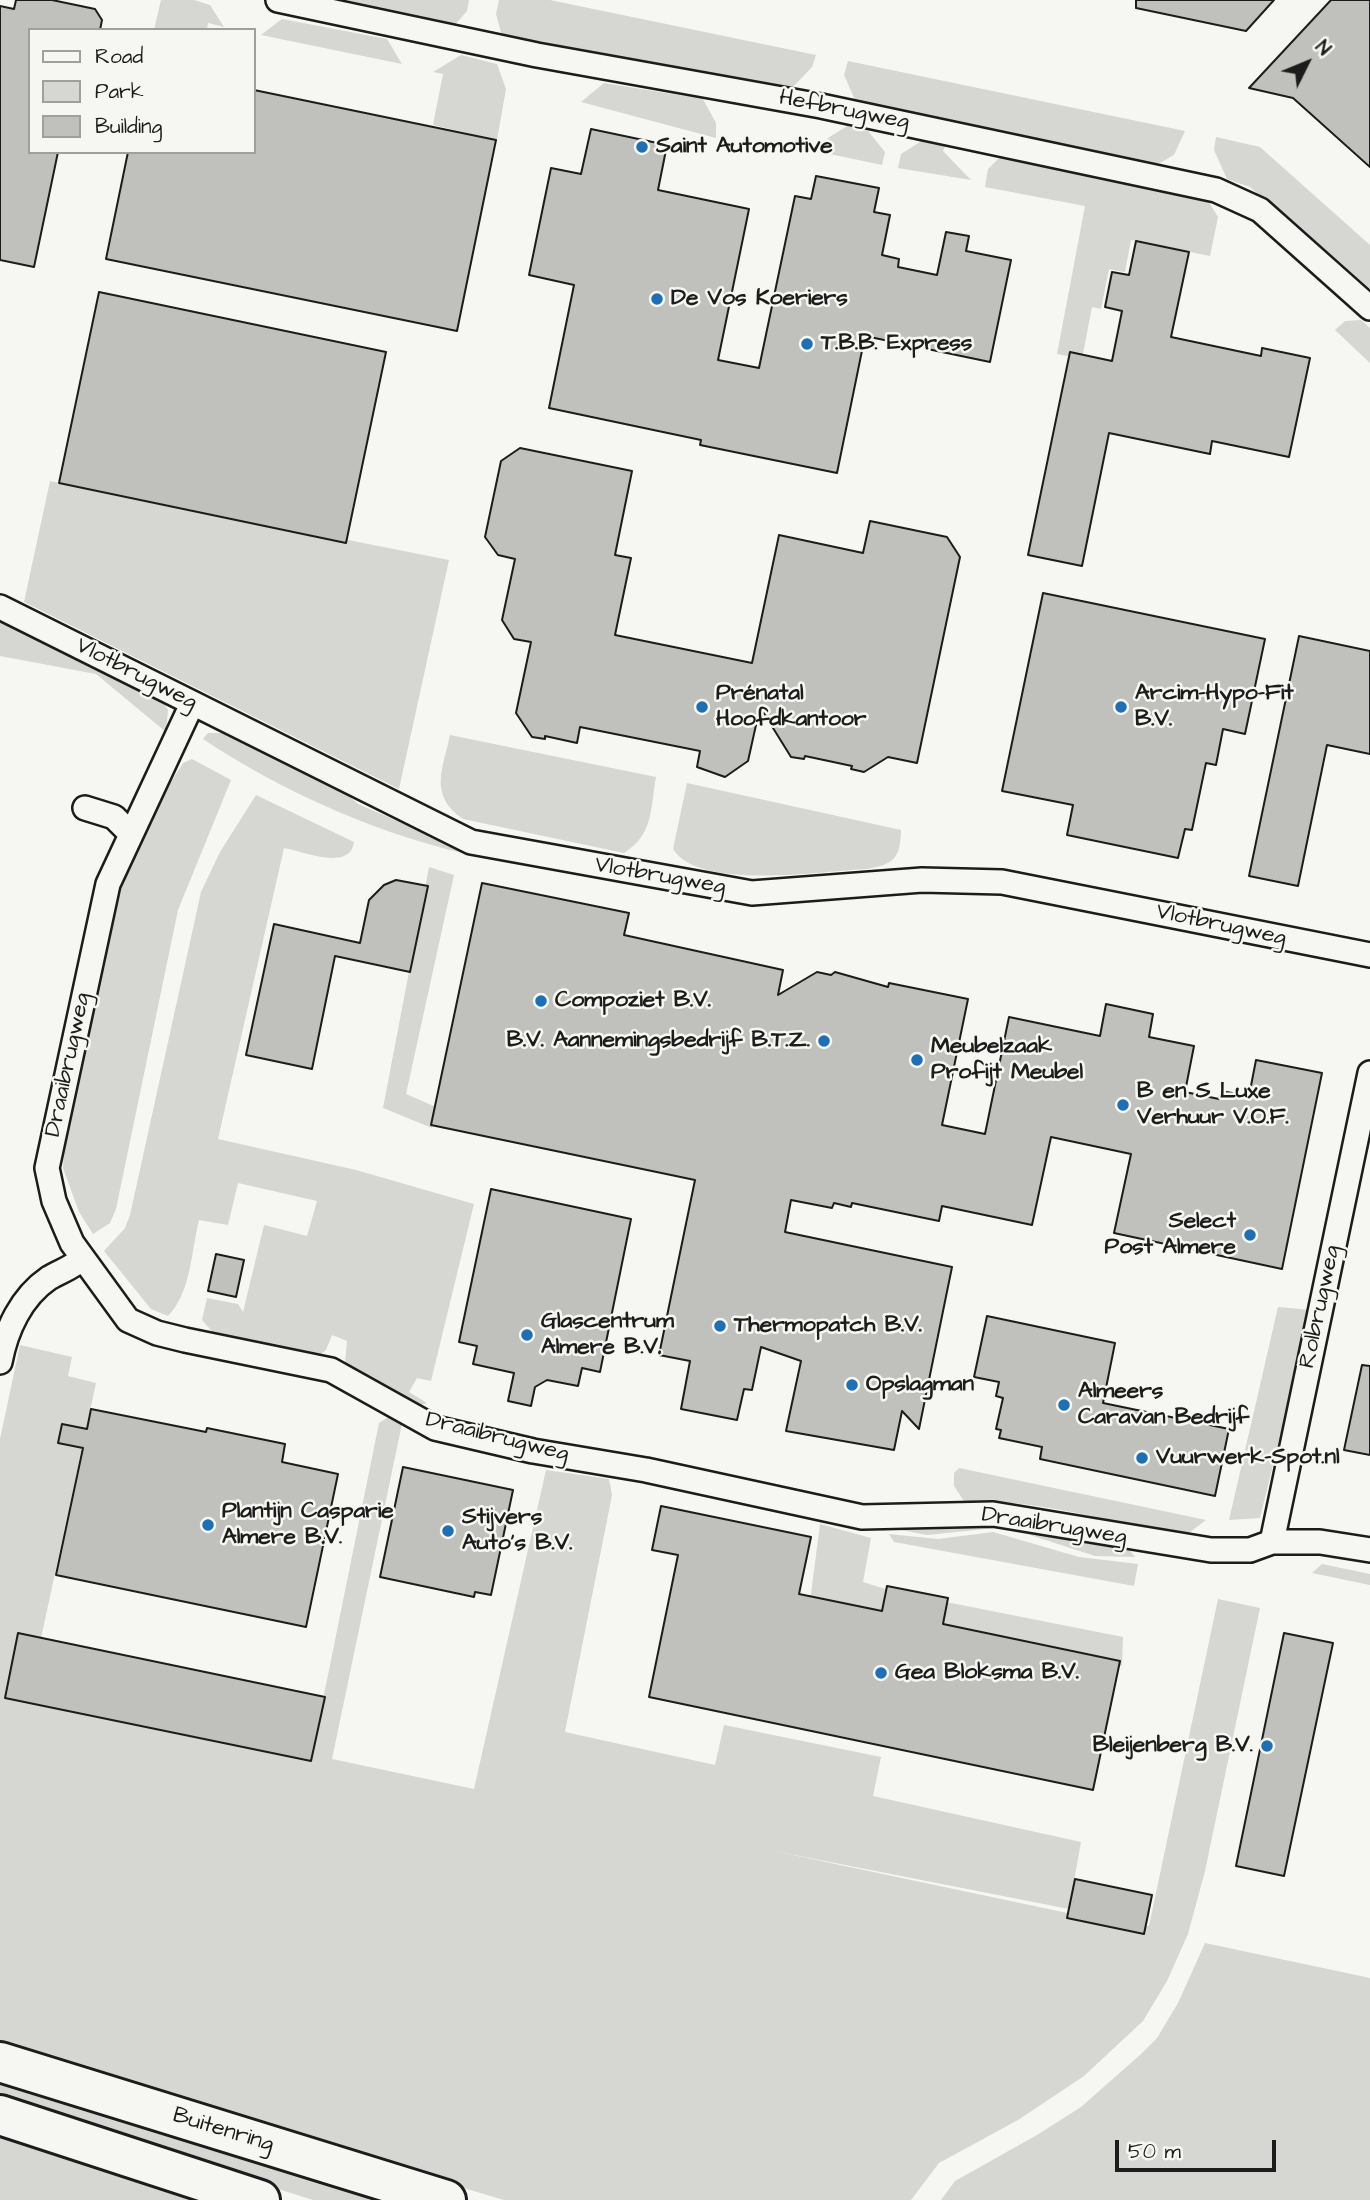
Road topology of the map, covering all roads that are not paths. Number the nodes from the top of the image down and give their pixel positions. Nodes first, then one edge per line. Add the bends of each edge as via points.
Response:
1 (278, 0) edge
2 (1370, 308) edge
3 (0, 607) edge
4 (192, 704) junction
5 (85, 808) dead end
6 (130, 833) junction
7 (1370, 955) edge
8 (1370, 1073) edge
9 (82, 1258) junction
10 (0, 1363) edge
11 (1272, 1542) junction
12 (1370, 1550) edge
13 (0, 2062) edge
14 (0, 2115) edge
15 (260, 2200) edge
16 (446, 2200) edge

1 - 2 street, Hefbrugweg via 537,55 821,106 1216,190 1260,209
3 - 4 street, Vlotbrugweg
4 - 6 street, Draaibrugweg
4 - 7 street, Vlotbrugweg via 471,842 752,893 922,880 1002,882
5 - 6 street via 114,817
6 - 9 street, Draaibrugweg via 108,884 47,1168 54,1201
8 - 11 street, Rolbrugweg
9 - 10 street via 47,1279 17,1310
9 - 11 street, Draaibrugweg via 128,1320 185,1340 331,1370 426,1424 459,1434 862,1517 993,1514 1211,1550 1250,1550
11 - 12 street, Draaibrugweg via 1320,1542
13 - 16 highway, Buitenring
14 - 15 highway

